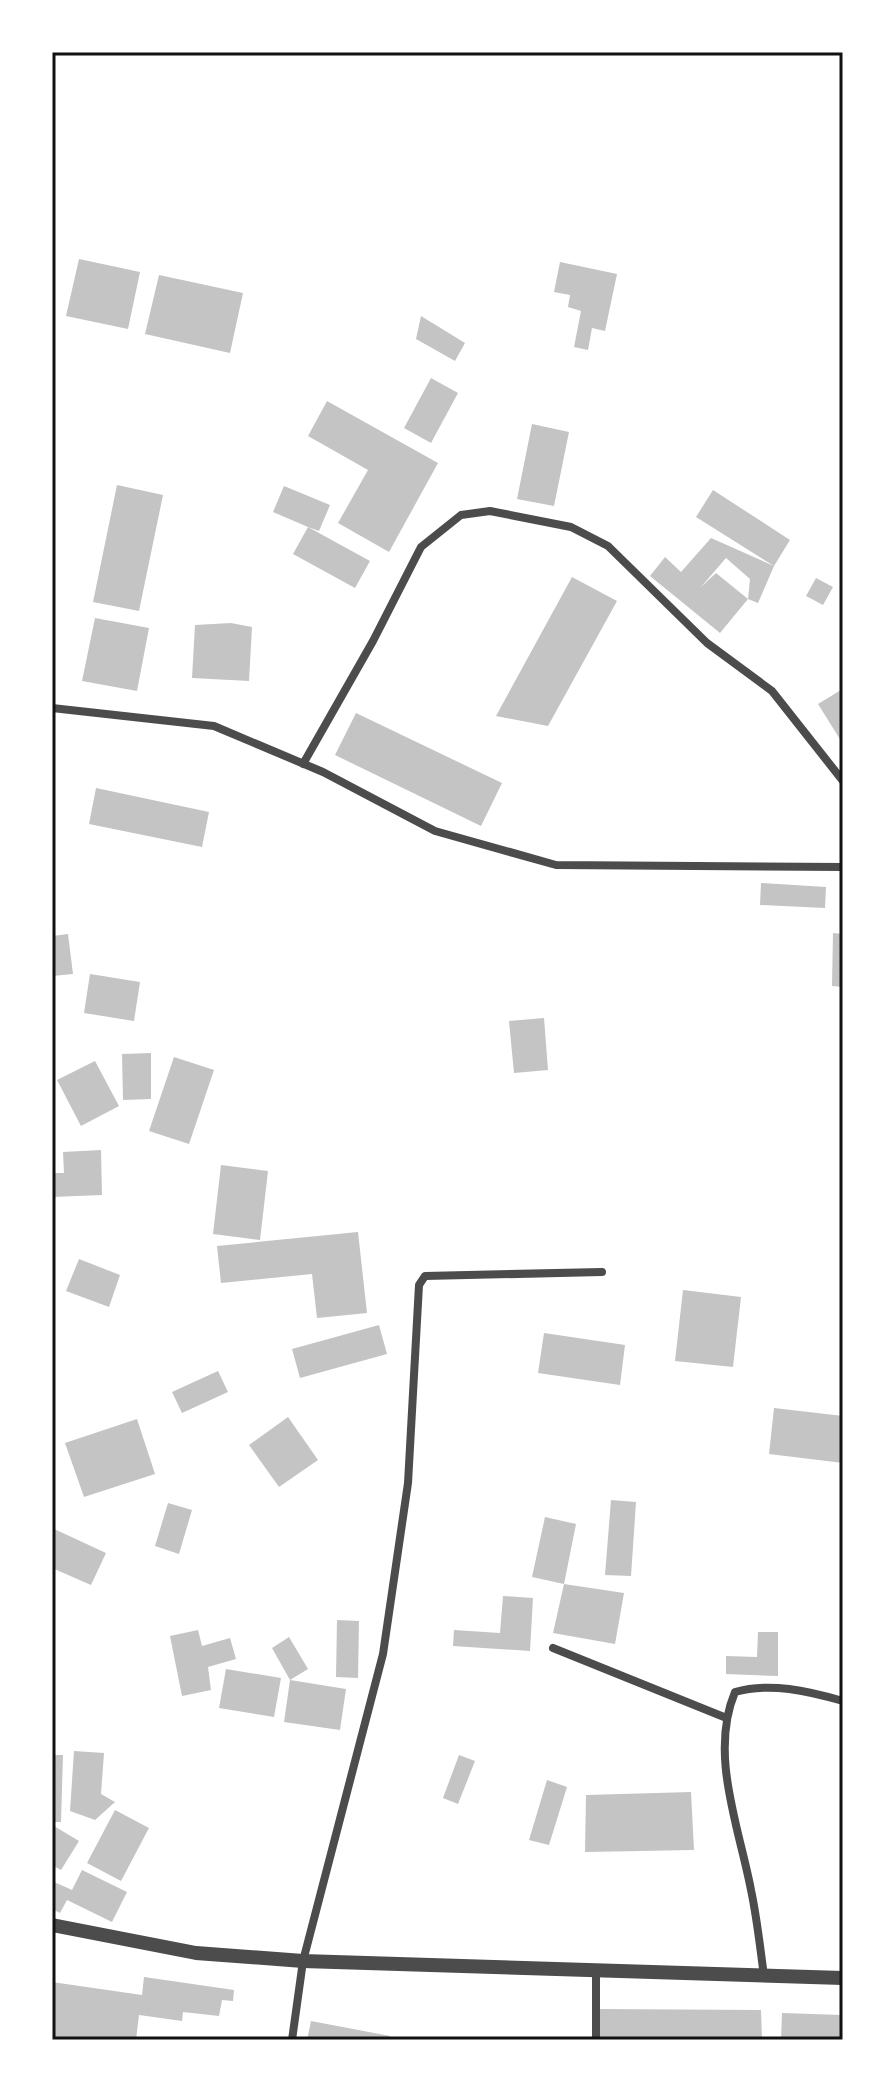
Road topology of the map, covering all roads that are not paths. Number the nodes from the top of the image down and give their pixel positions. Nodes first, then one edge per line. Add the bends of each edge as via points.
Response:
1 (52, 708) edge
2 (303, 764) junction
3 (843, 781) edge
4 (843, 867) edge
5 (602, 1272) dead end
6 (553, 1648) dead end
7 (843, 1701) edge
8 (724, 1717) junction
9 (52, 1925) edge
10 (303, 1961) junction
11 (596, 1970) junction
12 (764, 1976) junction
13 (843, 1978) edge
14 (292, 2040) edge
15 (596, 2040) edge

1 - 2 street via 214,726
2 - 3 street via 421,547 461,515 490,511 571,527 608,546 707,643 772,691
2 - 4 street via 435,831 556,865
5 - 10 street via 425,1276 419,1285 408,1483 383,1654
6 - 8 street
7 - 8 street via 755,1686 735,1692
8 - 12 street via 731,1807
9 - 10 street via 196,1953
10 - 11 street
10 - 14 street
11 - 12 street
11 - 15 street
12 - 13 street

